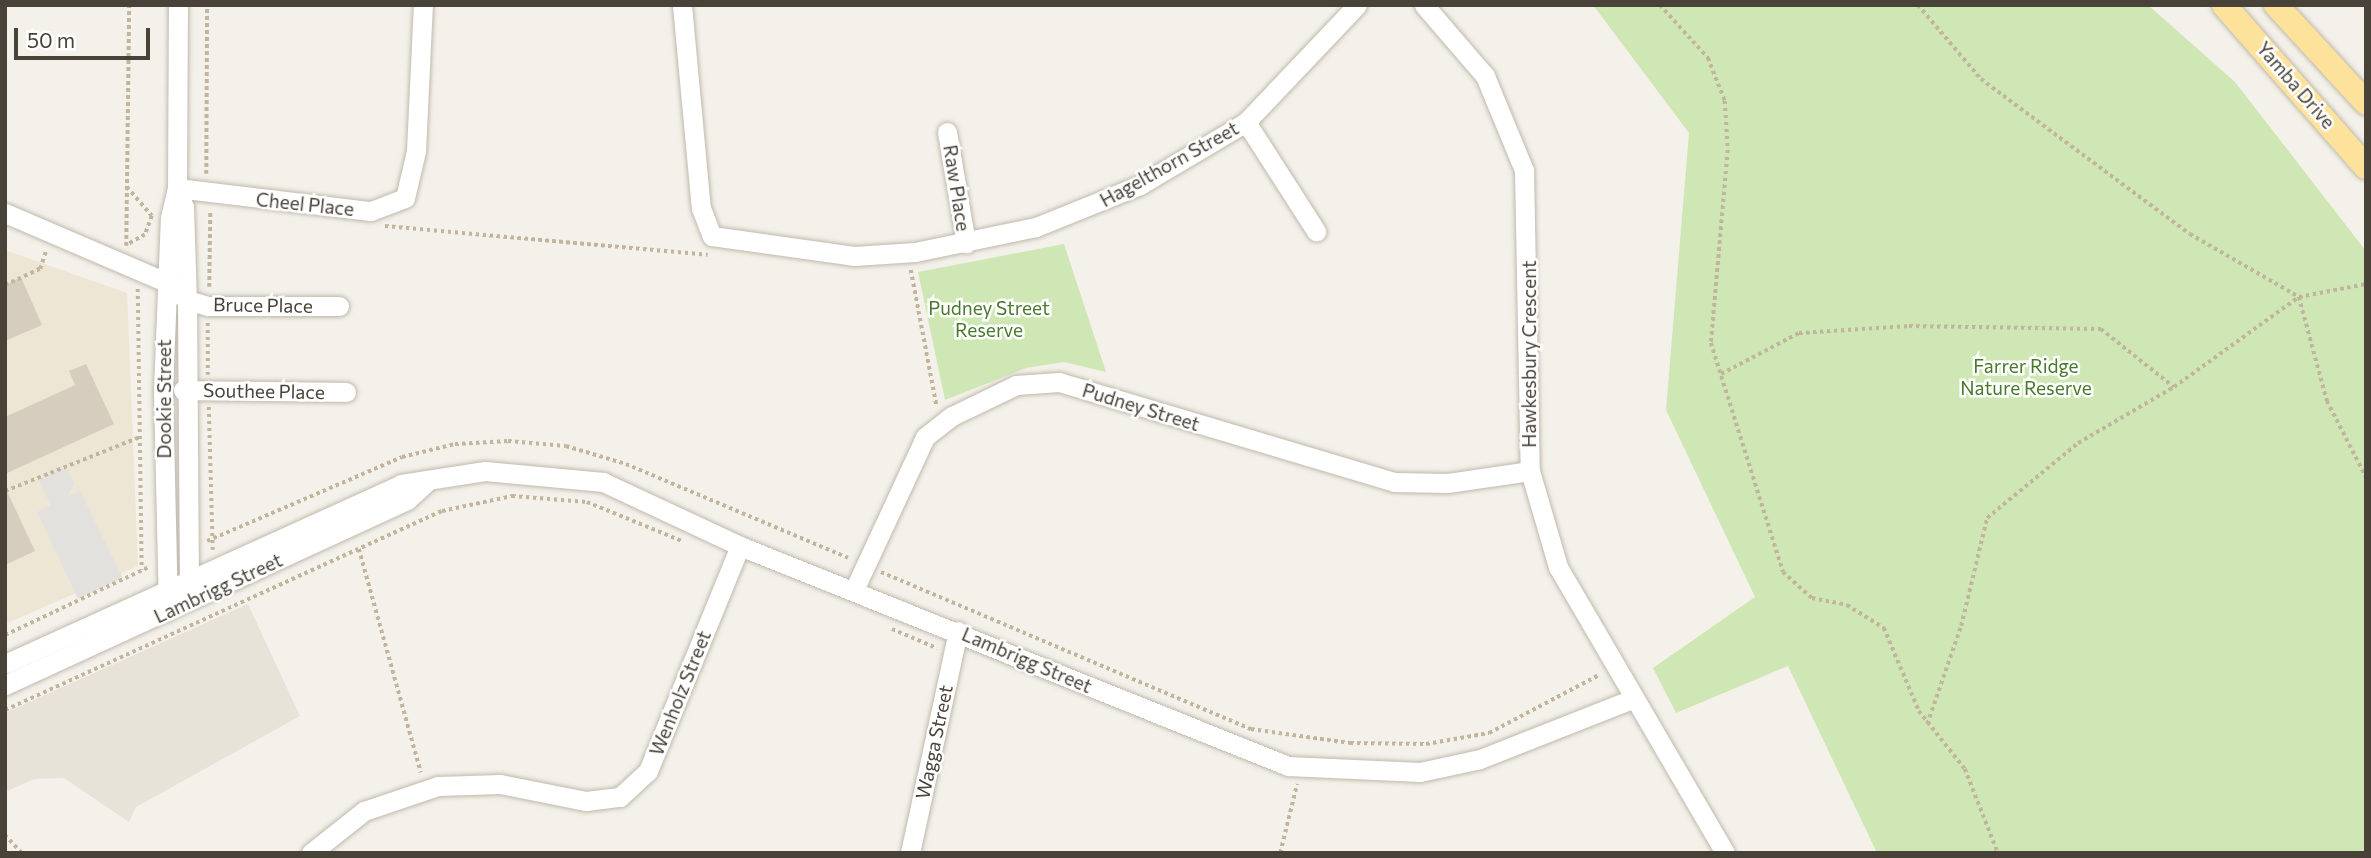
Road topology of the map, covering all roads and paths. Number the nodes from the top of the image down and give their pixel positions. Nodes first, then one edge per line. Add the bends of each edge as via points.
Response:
1 (178, 5) edge
2 (207, 5) edge
3 (423, 5) edge
4 (682, 5) edge
5 (1357, 5) edge
6 (1424, 5) edge
7 (1660, 5) edge
8 (1918, 5) edge
9 (2224, 5) edge
10 (2276, 5) edge
11 (2366, 103) edge
12 (1246, 122) junction
13 (947, 132) dead end
14 (2366, 167) edge
15 (127, 186) dead end
16 (177, 188) junction
17 (209, 200) junction
18 (223, 209) dead end
19 (5, 213) edge
20 (373, 224) dead end
21 (1316, 231) dead end
22 (53, 233) junction
23 (966, 243) junction
24 (114, 245) dead end
25 (716, 251) dead end
26 (917, 264) dead end
27 (897, 265) dead end
28 (909, 265) junction
29 (166, 282) junction
30 (2366, 284) edge
31 (5, 285) edge
32 (2299, 297) junction
33 (187, 300) junction
34 (208, 306) junction
35 (340, 306) dead end
36 (1721, 374) junction
37 (2174, 387) junction
38 (183, 390) junction
39 (209, 390) junction
40 (346, 392) dead end
41 (946, 408) dead end
42 (140, 437) dead end
43 (1530, 471) junction
44 (2366, 477) edge
45 (426, 483) junction
46 (5, 491) edge
47 (213, 538) junction
48 (685, 542) dead end
49 (740, 546) junction
50 (359, 549) junction
51 (187, 550) junction
52 (857, 558) junction
53 (166, 559) junction
54 (212, 569) junction
55 (189, 580) junction
56 (847, 585) junction
57 (220, 588) junction
58 (167, 590) junction
59 (189, 601) junction
60 (229, 608) junction
61 (167, 611) junction
62 (879, 624) dead end
63 (958, 631) junction
64 (5, 635) edge
65 (953, 655) junction
66 (5, 664) edge
67 (1598, 671) dead end
68 (5, 684) edge
69 (1632, 699) junction
70 (5, 710) edge
71 (1927, 724) junction
72 (1309, 737) junction
73 (1301, 767) junction
74 (426, 789) junction
75 (5, 835) edge
76 (22, 853) edge
77 (311, 853) edge
78 (910, 853) edge
79 (1280, 853) edge
80 (1725, 853) edge
81 (1998, 853) edge

1 - 16 street, Dookie Street
2 - 17 path
3 - 17 street, Cheel Place via 416,151 405,198 370,211
4 - 23 street, Hagelthorn Street via 701,208 712,236 823,255
5 - 12 street, Hagelthorn Street
6 - 43 street, Hawkesbury Crescent via 1485,76 1524,170
7 - 36 path via 1708,58 1724,101 1728,150 1712,343
8 - 32 path via 1981,79 2190,234
9 - 14 main road, Yamba Drive
10 - 11 main road, Yamba Drive
12 - 21 street
12 - 23 street, Hagelthorn Street via 1140,184 1073,214
13 - 23 street, Raw Place
15 - 24 path via 152,216 145,235 132,245
16 - 17 street, Cheel Place
16 - 29 street, Dookie Street
16 - 33 street, Dookie Street via 184,208
17 - 18 path
17 - 34 path
19 - 22 street
20 - 25 path via 701,258
22 - 29 street
22 - 31 path via 40,269
26 - 28 path
27 - 28 path
28 - 41 path via 938,414
29 - 33 street
29 - 53 street, Dookie Street
30 - 32 path
32 - 37 path
32 - 44 path via 2326,401
33 - 34 street, Bruce Place
33 - 38 street, Dookie Street
34 - 35 street, Bruce Place
34 - 39 path
36 - 37 path via 1799,333 1909,326 2101,329
36 - 71 path via 1783,572 1812,597 1847,605 1885,628
37 - 71 path via 2078,443 1987,518 1961,626
38 - 39 street, Southee Place
38 - 51 street, Dookie Street
39 - 40 street, Southee Place
39 - 47 path
42 - 46 path
43 - 52 street, Pudney Street via 1447,483 1394,482 1059,382 1016,385 951,416 925,437
43 - 69 street, Hawkesbury Crescent via 1558,567
45 - 49 street, Lambrigg Street via 485,471 603,482
45 - 54 street, Lambrigg Street via 401,484
45 - 57 street, Lambrigg Street via 407,500
47 - 51 path
47 - 52 path via 402,457 454,444 508,441 566,446 626,464
47 - 54 path
48 - 50 path via 587,502 512,496 442,511
49 - 56 street, Lambrigg Street
49 - 74 street, Wenholz Street via 648,771 620,797 586,801 500,784
50 - 60 path
50 - 74 path
51 - 55 street, Dookie Street
52 - 56 street, Pudney Street
52 - 56 path
52 - 72 path via 1251,729
53 - 58 street, Dookie Street
53 - 64 path
54 - 55 street, Lambrigg Street
55 - 58 street, Lambrigg Street
55 - 59 street, Dookie Street
56 - 63 street, Lambrigg Street
57 - 59 street, Lambrigg Street
57 - 60 path
58 - 61 street, Dookie Street
58 - 66 street, Lambrigg Street
59 - 61 street, Lambrigg Street
60 - 70 path
61 - 68 street, Lambrigg Street
62 - 65 path
63 - 65 street, Wagga Street
63 - 73 street, Lambrigg Street via 1229,748
65 - 78 street, Wagga Street
67 - 72 path via 1600,679 1489,733 1426,744
69 - 73 street, Lambrigg Street via 1493,755 1432,769 1350,773
69 - 80 street, Hawkesbury Crescent
71 - 81 path via 1965,769
72 - 73 path
73 - 79 path
74 - 77 street, Wenholz Street via 364,811
75 - 76 path

